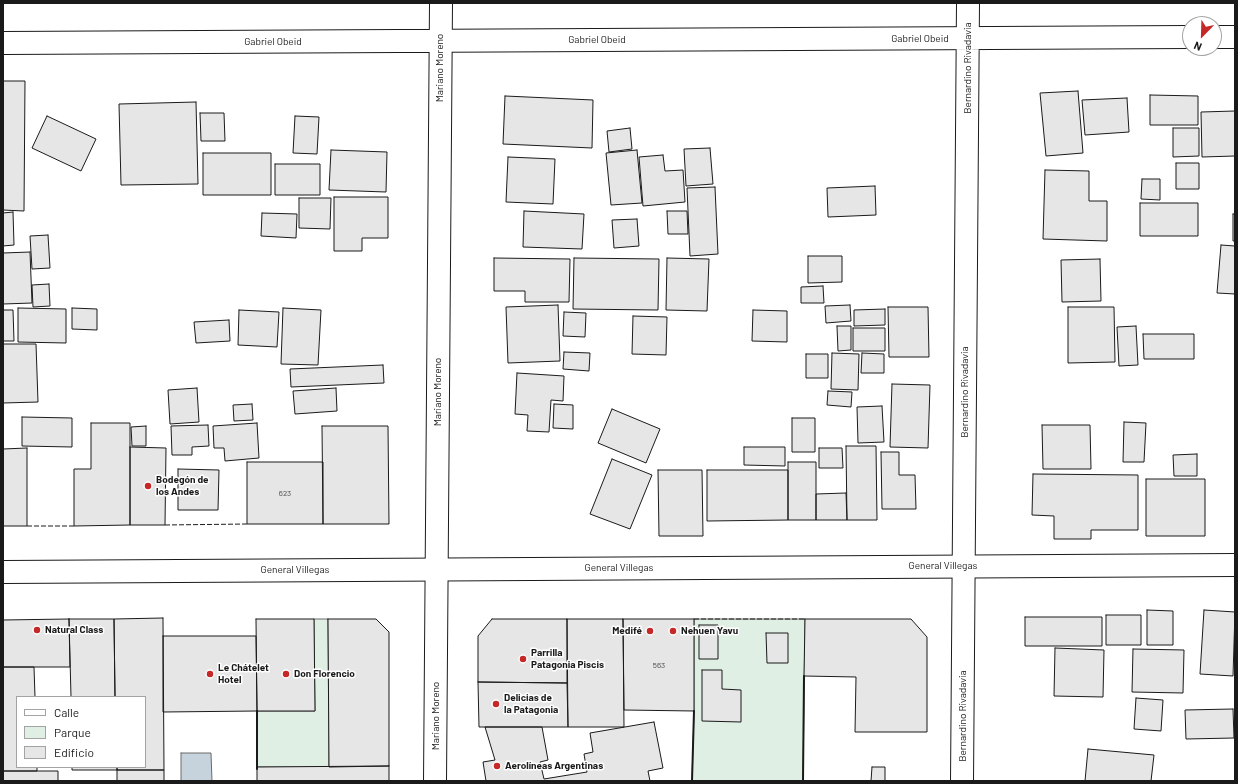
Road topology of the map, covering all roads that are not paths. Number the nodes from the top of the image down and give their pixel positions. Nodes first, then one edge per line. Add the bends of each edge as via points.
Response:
1 (440, 3) edge
2 (968, 3) edge
3 (1182, 37) edge
4 (1222, 37) edge
5 (1235, 37) edge
6 (968, 38) junction
7 (440, 41) junction
8 (3, 43) edge
9 (1235, 565) edge
10 (964, 566) junction
11 (437, 569) junction
12 (3, 572) edge
13 (436, 781) edge
14 (962, 781) edge

1 - 7 street, Mariano Moreno
2 - 6 street, Bernardino Rivadavia
3 - 6 street, Gabriel Obeid
4 - 5 street
6 - 7 street, Gabriel Obeid
6 - 10 street, Bernardino Rivadavia
7 - 8 street, Gabriel Obeid
7 - 11 street, Mariano Moreno
9 - 10 street, General Villegas
10 - 11 street, General Villegas
10 - 14 street, Bernardino Rivadavia
11 - 12 street, General Villegas
11 - 13 street, Mariano Moreno

